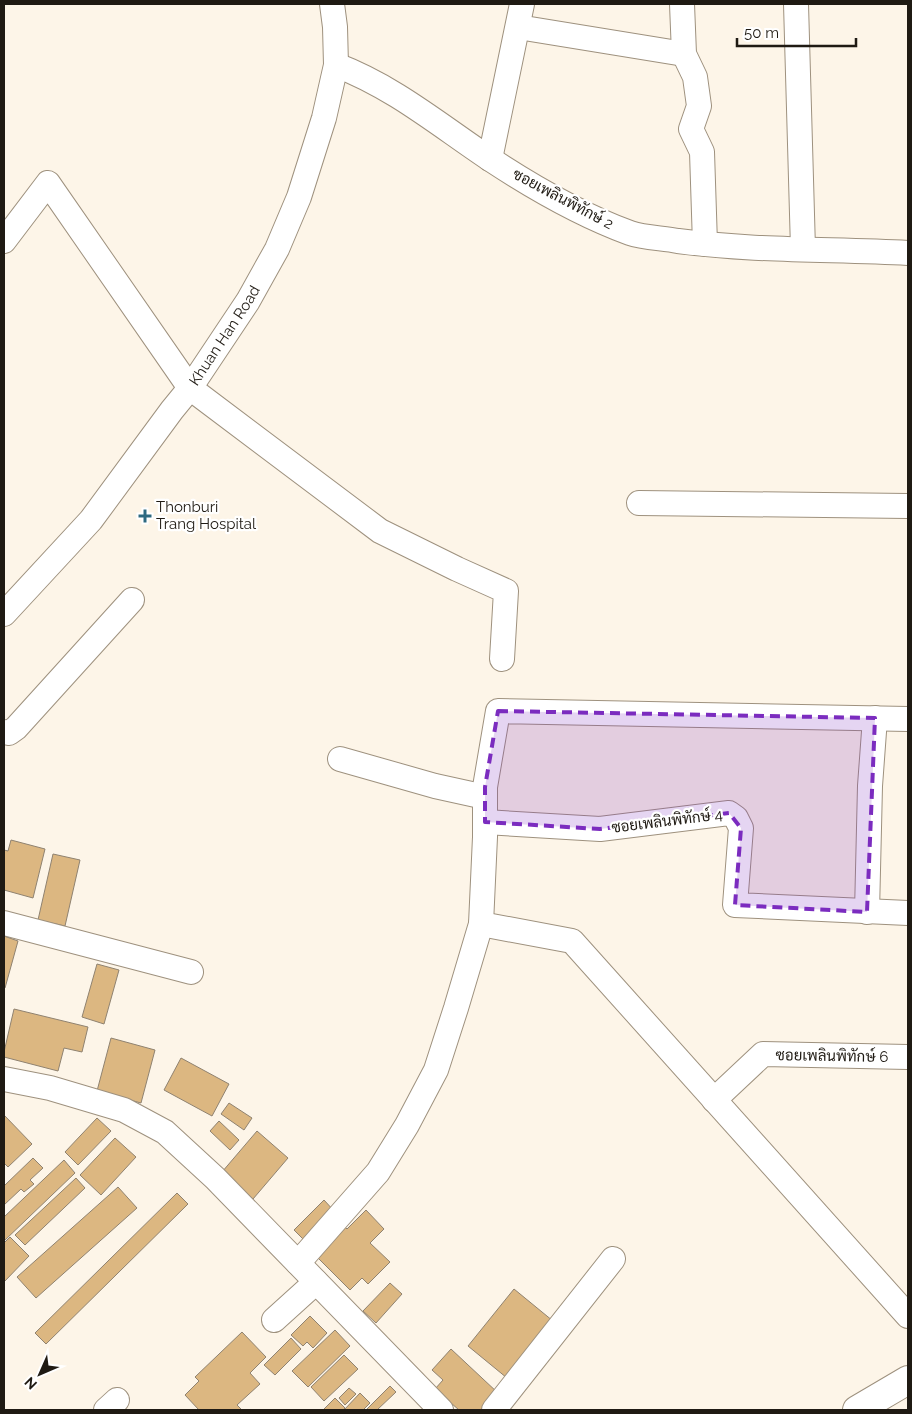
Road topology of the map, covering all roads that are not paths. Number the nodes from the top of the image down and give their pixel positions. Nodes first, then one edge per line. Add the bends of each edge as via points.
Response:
1 (332, 4) edge
2 (522, 4) edge
3 (682, 4) edge
4 (796, 4) edge
5 (518, 27) junction
6 (684, 54) junction
7 (336, 65) junction
8 (490, 159) junction
9 (4, 242) edge
10 (705, 244) junction
11 (803, 250) junction
12 (908, 253) edge
13 (190, 388) junction
14 (639, 503) dead end
15 (908, 506) edge
16 (132, 600) dead end
17 (4, 614) edge
18 (502, 659) dead end
19 (875, 718) junction
20 (908, 719) edge
21 (4, 732) edge
22 (340, 759) dead end
23 (485, 797) junction
24 (485, 822) junction
25 (867, 912) junction
26 (908, 913) edge
27 (4, 923) edge
28 (481, 924) junction
29 (191, 972) dead end
30 (908, 1057) edge
31 (4, 1079) edge
32 (714, 1100) junction
33 (613, 1259) dead end
34 (298, 1263) junction
35 (316, 1282) junction
36 (908, 1316) edge
37 (274, 1320) dead end
38 (908, 1380) edge
39 (441, 1410) edge
40 (494, 1410) edge
41 (857, 1410) edge

1 - 7 street, Khuan Han Road
2 - 5 street
3 - 6 street
4 - 11 street
5 - 6 street
5 - 8 street
6 - 10 street via 695,76 698,106 691,129 702,152
7 - 8 street, ซอยเพลินพิทักษ์ 2 via 389,90
7 - 13 street, Khuan Han Road via 308,171 278,249
8 - 10 street, ซอยเพลินพิทักษ์ 2 via 585,214 632,234
9 - 13 street via 48,183
10 - 11 street, ซอยเพลินพิทักษ์ 2
11 - 12 street, ซอยเพลินพิทักษ์ 2
13 - 17 street, Khuan Han Road via 91,520
13 - 18 street via 380,531 506,591
14 - 15 street
16 - 21 street via 16,728 10,733
19 - 20 street
19 - 23 street via 498,711
19 - 25 street
22 - 23 street
23 - 24 street
24 - 25 street, ซอยเพลินพิทักษ์ 4 via 600,829 729,813 741,828 735,905
24 - 28 street
25 - 26 street, ซอยเพลินพิทักษ์ 4
27 - 29 street
28 - 32 street via 572,941
28 - 34 street via 436,1070 407,1125 378,1172
30 - 32 street, ซอยเพลินพิทักษ์ 6 via 763,1054
31 - 34 street via 50,1088 124,1110 165,1132
32 - 36 street
33 - 40 street
34 - 35 street
35 - 37 street
35 - 39 street
38 - 41 main road

